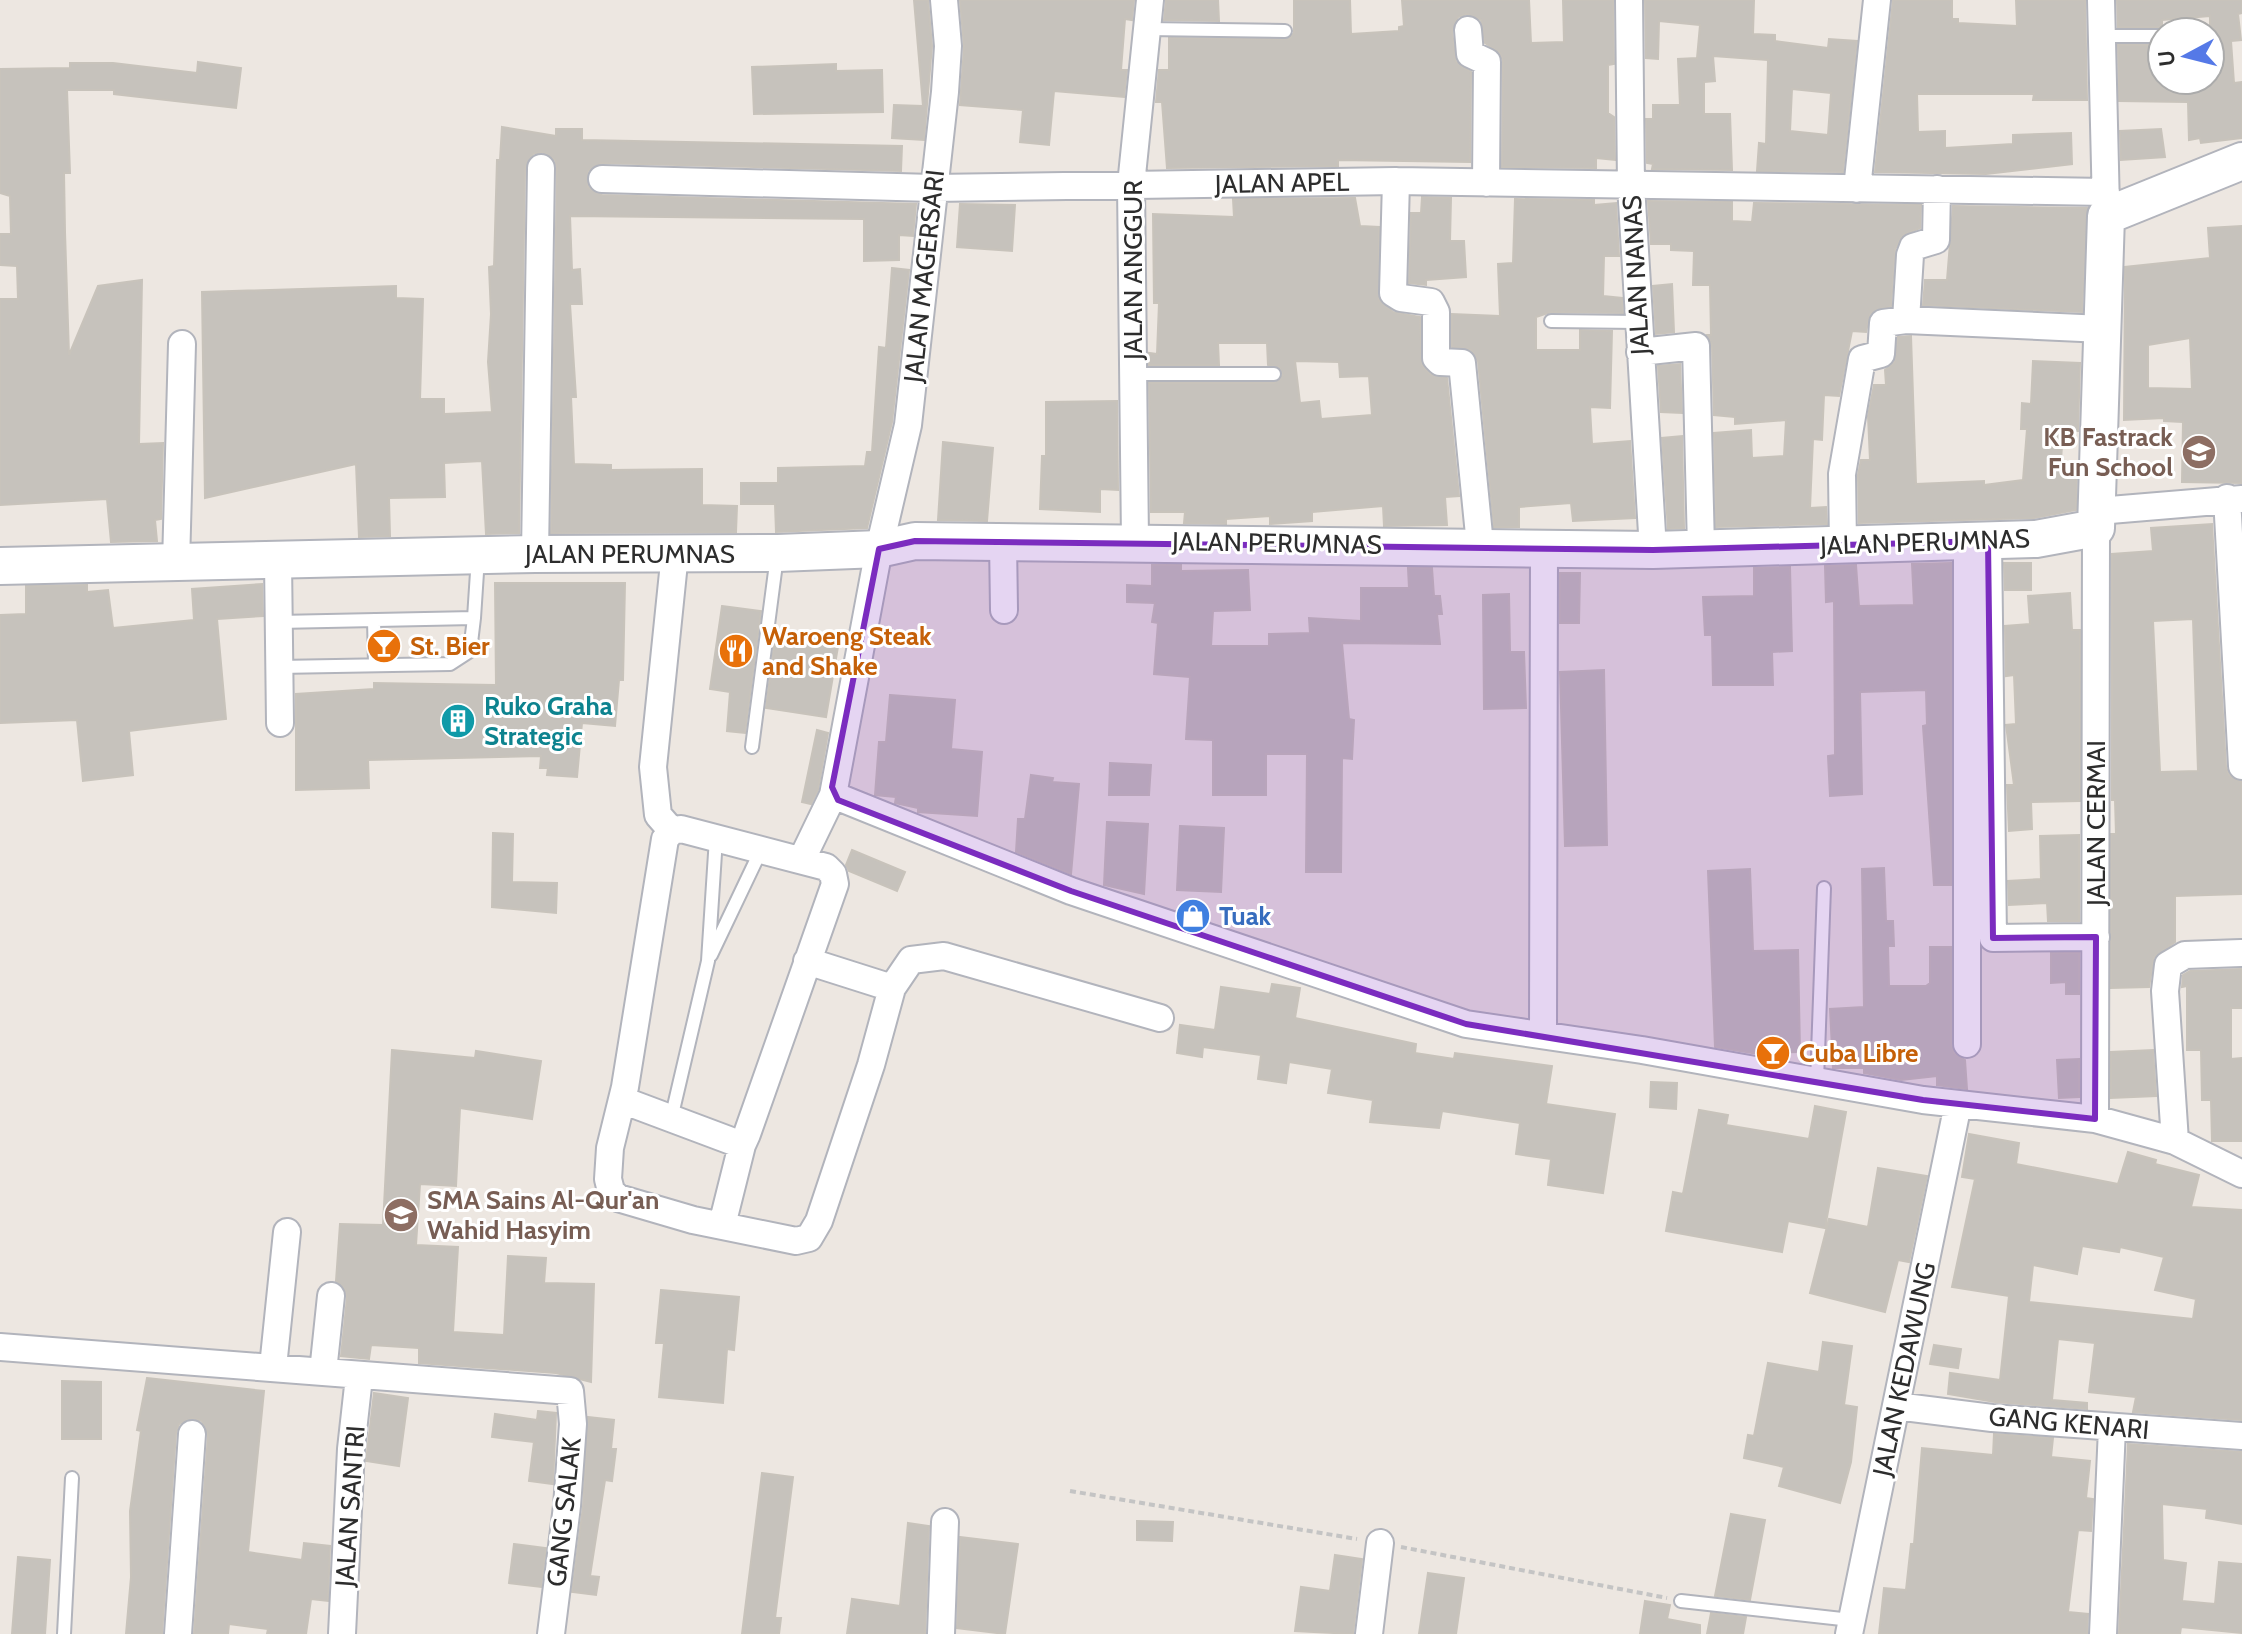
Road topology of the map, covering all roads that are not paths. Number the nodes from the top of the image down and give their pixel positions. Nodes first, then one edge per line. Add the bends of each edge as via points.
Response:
1 (944, 0) edge
2 (1150, 0) edge
3 (1629, 0) edge
4 (1877, 0) edge
5 (2101, 0) edge
6 (1147, 29) junction
7 (1468, 30) dead end
8 (1285, 31) dead end
9 (2102, 36) junction
10 (2146, 36) edge
11 (2242, 161) edge
12 (541, 168) dead end
13 (602, 179) dead end
14 (1396, 181) junction
15 (1486, 183) junction
16 (1131, 185) junction
17 (1631, 185) junction
18 (933, 188) junction
19 (1857, 189) junction
20 (1937, 189) junction
21 (2106, 204) junction
22 (1906, 320) junction
23 (1551, 321) dead end
24 (1638, 322) junction
25 (2103, 329) junction
26 (182, 344) dead end
27 (1640, 352) junction
28 (1133, 374) junction
29 (1274, 374) dead end
30 (2235, 498) edge
31 (2097, 519) junction
32 (1003, 541) junction
33 (1135, 541) junction
34 (1978, 542) junction
35 (1480, 545) junction
36 (1843, 545) junction
37 (1544, 548) junction
38 (1701, 548) junction
39 (879, 549) junction
40 (1653, 550) junction
41 (675, 553) junction
42 (778, 553) junction
43 (535, 554) junction
44 (478, 555) junction
45 (278, 561) junction
46 (176, 564) junction
47 (0, 566) edge
48 (1004, 610) dead end
49 (474, 618) junction
50 (374, 620) junction
51 (278, 622) junction
52 (375, 664) junction
53 (278, 667) junction
54 (280, 723) dead end
55 (752, 747) dead end
56 (2242, 766) edge
57 (833, 795) junction
58 (672, 831) junction
59 (716, 838) junction
60 (761, 850) junction
61 (802, 859) junction
62 (1824, 888) dead end
63 (2096, 937) junction
64 (2241, 953) edge
65 (708, 961) junction
66 (807, 961) junction
67 (892, 988) junction
68 (1160, 1018) dead end
69 (1543, 1035) junction
70 (1967, 1044) dead end
71 (1817, 1081) junction
72 (622, 1100) junction
73 (1958, 1104) junction
74 (671, 1119) junction
75 (2095, 1119) junction
76 (2175, 1141) junction
77 (742, 1145) junction
78 (2242, 1174) edge
79 (722, 1225) junction
80 (287, 1232) dead end
81 (331, 1296) dead end
82 (0, 1347) edge
83 (273, 1367) junction
84 (323, 1372) junction
85 (359, 1377) junction
86 (1896, 1406) junction
87 (2112, 1428) junction
88 (192, 1434) dead end
89 (2242, 1436) edge
90 (72, 1478) dead end
91 (945, 1522) dead end
92 (1380, 1543) dead end
93 (1681, 1601) dead end
94 (1850, 1627) edge
95 (64, 1634) edge
96 (178, 1634) edge
97 (342, 1634) edge
98 (551, 1634) edge
99 (941, 1634) edge
100 (1369, 1634) edge
101 (2103, 1634) edge

1 - 18 street, JALAN MAGERSARI via 948,46
2 - 6 street, JALAN ANGGUR
3 - 17 street, JALAN NANAS
4 - 19 street
5 - 9 street
6 - 8 lane
6 - 16 street, JALAN ANGGUR
7 - 15 street via 1470,54 1487,62
9 - 10 lane
9 - 21 street
11 - 21 street
12 - 43 street
13 - 18 street, JALAN APEL
14 - 15 street, JALAN APEL
14 - 16 street, JALAN APEL
14 - 35 street via 1393,293 1431,302 1436,312 1436,358 1462,363
15 - 17 street, JALAN APEL
16 - 18 street, JALAN APEL
16 - 28 street, JALAN ANGGUR
17 - 19 street, JALAN APEL
17 - 24 street, JALAN NANAS
18 - 39 street, JALAN MAGERSARI via 908,425
19 - 20 street, JALAN APEL
20 - 21 street, JALAN APEL
20 - 22 street via 1936,240 1913,247 1910,255
21 - 25 street
22 - 25 street
22 - 36 street via 1883,323 1881,354 1862,359 1842,474
23 - 24 lane
24 - 27 street, JALAN NANAS
25 - 31 street
26 - 46 street
27 - 38 street via 1696,346
27 - 40 street, JALAN NANAS
28 - 29 lane
28 - 33 street, JALAN ANGGUR
30 - 31 street
30 - 56 street
31 - 34 street, JALAN PERUMNAS via 2036,539
31 - 63 street, JALAN CERMAI
32 - 33 street, JALAN PERUMNAS
32 - 39 street, JALAN PERUMNAS via 915,541
32 - 48 street
33 - 35 street, JALAN PERUMNAS
34 - 36 street, JALAN PERUMNAS
34 - 63 street via 1993,938
34 - 70 street
35 - 37 street, JALAN PERUMNAS
36 - 38 street, JALAN PERUMNAS
37 - 40 street, JALAN PERUMNAS
37 - 69 street
38 - 40 street, JALAN PERUMNAS
39 - 42 street, JALAN PERUMNAS
39 - 57 street, JALAN MAGERSARI
41 - 42 street, JALAN PERUMNAS
41 - 43 street, JALAN PERUMNAS
41 - 58 street via 653,767 658,815
42 - 55 lane
43 - 44 street, JALAN PERUMNAS
44 - 45 street, JALAN PERUMNAS
44 - 49 lane
45 - 46 street, JALAN PERUMNAS
45 - 51 street
46 - 47 street, JALAN PERUMNAS
49 - 50 lane
49 - 52 lane via 470,651 463,658 450,664
50 - 51 lane
50 - 52 lane
51 - 53 street
52 - 53 lane
53 - 54 street
57 - 61 street, JALAN MAGERSARI
57 - 69 street via 1071,891 1288,967 1466,1024
58 - 59 street
58 - 72 street via 665,839
59 - 60 street
59 - 65 lane
60 - 61 street
60 - 65 lane
61 - 66 street via 826,867 835,884
62 - 71 lane
63 - 75 street, JALAN CERMAI
64 - 76 street via 2185,955 2168,965 2165,991
65 - 74 lane
66 - 67 street
66 - 77 street
67 - 68 street via 911,960 944,956
67 - 79 street via 812,1235 796,1241
69 - 71 street
71 - 73 street
72 - 74 street
72 - 79 street via 610,1148 608,1179 613,1194
73 - 75 street
73 - 86 street, JALAN KEDAWUNG
74 - 77 street
75 - 76 street
76 - 78 street
77 - 79 street
80 - 83 street
81 - 84 street
82 - 83 street
83 - 84 street
84 - 85 street
85 - 97 street, JALAN SANTRI
85 - 98 street, GANG SALAK via 570,1391 567,1506
86 - 87 street, GANG KENARI
86 - 94 street, JALAN KEDAWUNG
87 - 89 street, GANG KENARI
87 - 101 street
88 - 96 street
90 - 95 lane
91 - 99 street
92 - 100 street
93 - 94 lane

